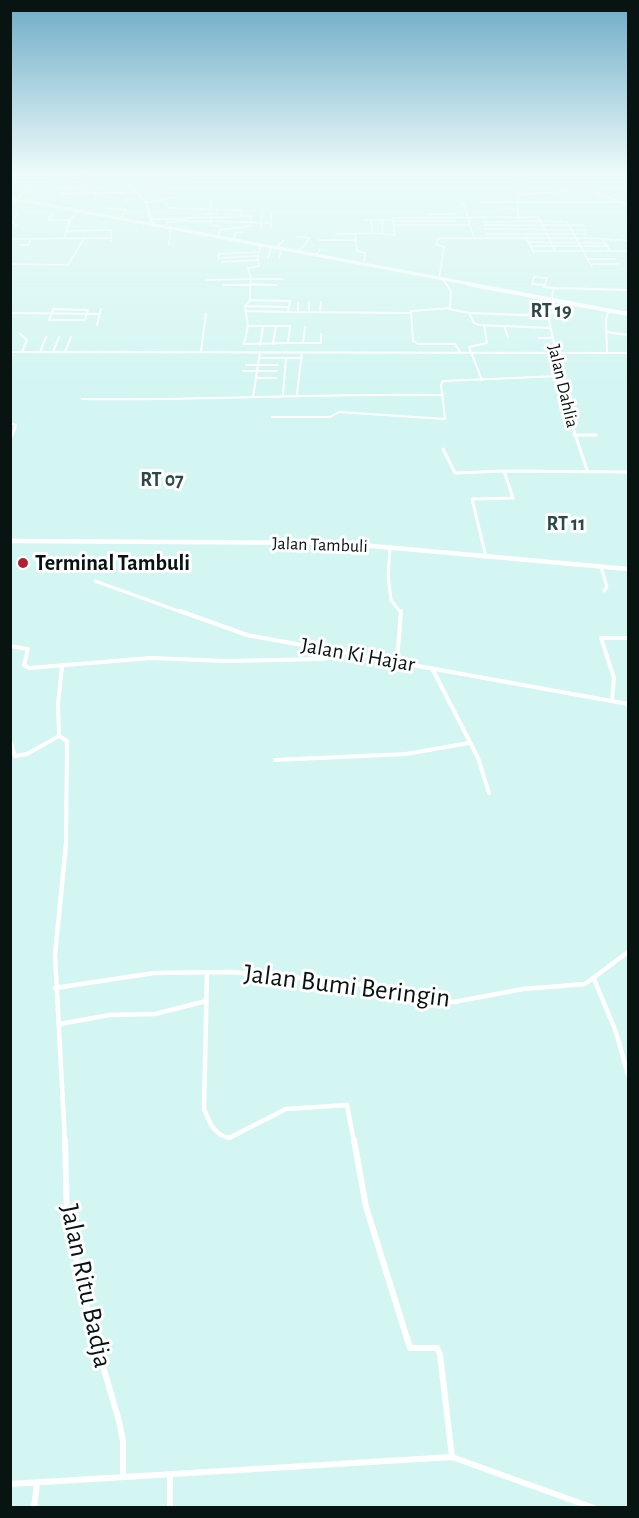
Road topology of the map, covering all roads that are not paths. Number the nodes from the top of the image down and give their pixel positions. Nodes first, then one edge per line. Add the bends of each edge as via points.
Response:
1 (529, 242) edge
2 (551, 242) edge
3 (29, 243) edge
4 (81, 243) edge
5 (248, 243) edge
6 (280, 243) edge
7 (306, 243) edge
8 (356, 243) edge
9 (437, 243) edge
10 (575, 243) edge
11 (579, 243) junction
12 (606, 243) joint
13 (20, 245) dead end
14 (260, 245) junction
15 (531, 246) junction
16 (553, 246) junction
17 (581, 246) junction
18 (608, 246) junction
19 (273, 247) junction
20 (282, 249) junction
21 (320, 250) dead end
22 (555, 251) junction
23 (583, 251) junction
24 (610, 251) junction
25 (628, 251) edge
26 (258, 252) junction
27 (298, 252) junction
28 (316, 255) junction
29 (258, 258) junction
30 (268, 258) dead end
31 (279, 258) dead end
32 (588, 259) junction
33 (615, 260) dead end
34 (222, 262) dead end
35 (10, 264) edge
36 (364, 264) junction
37 (618, 264) dead end
38 (251, 279) junction
39 (284, 279) dead end
40 (441, 279) junction
41 (206, 280) dead end
42 (224, 285) dead end
43 (250, 285) junction
44 (276, 285) dead end
45 (545, 285) junction
46 (555, 288) junction
47 (628, 290) edge
48 (250, 300) junction
49 (551, 300) junction
50 (309, 302) dead end
51 (321, 302) dead end
52 (298, 303) dead end
53 (245, 306) junction
54 (289, 307) junction
55 (101, 309) dead end
56 (449, 309) junction
57 (609, 310) junction
58 (245, 311) junction
59 (288, 312) junction
60 (298, 312) junction
61 (309, 312) junction
62 (321, 312) junction
63 (10, 313) edge
64 (51, 313) junction
65 (410, 313) junction
66 (469, 313) junction
67 (100, 314) junction
68 (548, 314) junction
69 (569, 314) dead end
70 (628, 314) edge
71 (87, 315) junction
72 (206, 315) dead end
73 (97, 325) dead end
74 (248, 326) junction
75 (262, 326) junction
76 (276, 326) junction
77 (484, 326) junction
78 (504, 326) junction
79 (304, 327) dead end
80 (550, 327) junction
81 (606, 332) junction
82 (20, 334) dead end
83 (321, 334) dead end
84 (628, 335) edge
85 (46, 337) dead end
86 (59, 337) dead end
87 (71, 337) dead end
88 (446, 338) dead end
89 (508, 338) dead end
90 (539, 338) dead end
91 (552, 338) junction
92 (303, 343) junction
93 (273, 344) junction
94 (288, 344) junction
95 (446, 344) junction
96 (258, 345) junction
97 (201, 351) junction
98 (255, 351) junction
99 (10, 352) edge
100 (22, 352) junction
101 (40, 352) junction
102 (53, 352) junction
103 (65, 352) junction
104 (260, 352) junction
105 (303, 352) junction
106 (460, 352) junction
107 (472, 352) junction
108 (555, 352) junction
109 (628, 352) edge
110 (607, 353) junction
111 (259, 358) junction
112 (286, 358) junction
113 (302, 358) junction
114 (246, 365) dead end
115 (258, 365) junction
116 (278, 365) dead end
117 (243, 371) dead end
118 (257, 371) junction
119 (277, 371) dead end
120 (560, 376) junction
121 (256, 378) junction
122 (276, 378) dead end
123 (483, 380) junction
124 (297, 394) junction
125 (283, 395) junction
126 (442, 395) junction
127 (253, 397) junction
128 (82, 399) dead end
129 (272, 417) dead end
130 (10, 423) edge
131 (574, 435) junction
132 (596, 435) dead end
133 (10, 439) edge
134 (443, 449) dead end
135 (504, 471) junction
136 (587, 471) junction
137 (628, 472) edge
138 (10, 541) edge
139 (390, 548) junction
140 (486, 557) junction
141 (601, 567) junction
142 (628, 569) edge
143 (95, 581) dead end
144 (604, 591) dead end
145 (628, 638) edge
146 (10, 646) edge
147 (335, 651) junction
148 (397, 662) junction
149 (62, 666) junction
150 (431, 668) junction
151 (612, 700) junction
152 (628, 704) edge
153 (58, 736) junction
154 (10, 741) edge
155 (469, 743) junction
156 (275, 760) dead end
157 (489, 793) dead end
158 (628, 952) edge
159 (207, 972) junction
160 (594, 979) junction
161 (55, 988) junction
162 (206, 1001) junction
163 (60, 1024) junction
164 (628, 1075) edge
165 (452, 1457) junction
166 (170, 1475) junction
167 (123, 1476) junction
168 (37, 1483) junction
169 (10, 1484) edge
170 (34, 1508) edge
171 (170, 1508) edge
172 (594, 1508) edge

1 - 15 street
2 - 16 street
3 - 13 street
4 - 35 street via 70,265
5 - 14 main road
6 - 19 street
7 - 27 street
8 - 36 street via 357,251 365,253
9 - 40 street via 444,247
10 - 11 street
11 - 12 street
11 - 17 street
12 - 18 street
14 - 19 main road
14 - 26 street
15 - 16 street
15 - 22 street via 533,252
16 - 17 street
16 - 22 street
17 - 18 street
17 - 23 street
18 - 24 street
19 - 20 main road
19 - 30 street
20 - 27 main road
20 - 31 street
21 - 28 street
22 - 23 street
23 - 24 street
23 - 32 street
24 - 25 street
26 - 29 street
26 - 29 street via 218,254 220,259
27 - 28 main road
28 - 36 main road
29 - 34 street
29 - 38 street via 259,266 248,268
32 - 33 street
32 - 37 street via 591,266
36 - 40 main road
38 - 39 street
38 - 41 street
38 - 43 street
40 - 49 main road
40 - 56 street via 451,292
42 - 43 street
43 - 44 street
43 - 48 street
45 - 45 street via 547,278 534,277 532,284
45 - 46 street
46 - 47 street
46 - 49 street, Jalan Dahlia
48 - 53 street
48 - 54 street via 290,301
49 - 57 main road
49 - 68 street, Jalan Dahlia
50 - 61 street
51 - 62 street
52 - 60 street
53 - 54 street
53 - 58 street
54 - 59 street
55 - 67 street
56 - 65 street
56 - 66 street
57 - 70 main road
57 - 81 street
58 - 59 street
58 - 74 street
59 - 60 street
60 - 61 street
61 - 62 street
62 - 65 street
63 - 64 street
64 - 71 street
64 - 71 street via 54,309 87,310
64 - 71 street via 49,320 85,320
65 - 95 street via 413,342
66 - 68 street
66 - 77 street via 474,323
67 - 71 street
67 - 73 street
68 - 69 street
68 - 80 street, Jalan Dahlia
72 - 97 street
74 - 75 street
74 - 96 street via 244,344
75 - 76 street
75 - 96 street
76 - 93 street
76 - 94 street via 290,326
77 - 78 street
77 - 107 street via 488,343 470,346
78 - 80 street
78 - 89 street
79 - 92 street
80 - 91 street, Jalan Dahlia
81 - 84 street
81 - 110 street
82 - 100 street via 27,340
83 - 92 street via 321,343
85 - 101 street
86 - 102 street
87 - 103 street
88 - 95 street
90 - 91 street
91 - 108 street, Jalan Dahlia
92 - 94 street
93 - 94 street
93 - 96 street
95 - 106 street via 456,345
96 - 98 street
97 - 98 street
97 - 103 street
98 - 104 street
99 - 100 street
100 - 101 street
101 - 102 street
102 - 103 street
104 - 105 street
104 - 111 street
105 - 106 street
105 - 113 street
106 - 107 street
107 - 108 street
107 - 123 street
108 - 110 street
108 - 120 street, Jalan Dahlia
109 - 110 street
111 - 112 street
111 - 115 street
112 - 113 street
112 - 125 street
113 - 124 street
114 - 115 street
115 - 116 street
115 - 118 street
117 - 118 street
118 - 119 street
118 - 121 street
120 - 123 street
120 - 131 street, Jalan Dahlia
121 - 122 street
121 - 127 street
123 - 126 street via 444,381
124 - 125 street
124 - 126 street
125 - 127 street
126 - 129 street via 447,416 444,419 339,412 330,417
127 - 128 street
130 - 133 street via 16,424
131 - 132 street
131 - 136 street, Jalan Dahlia
134 - 135 street via 455,472
135 - 136 street
135 - 140 street via 513,498 472,499
136 - 137 street
138 - 139 street, Jalan Tambuli via 308,542
139 - 140 street, Jalan Tambuli
139 - 148 street via 391,600 399,605 401,613
140 - 141 street, Jalan Tambuli
141 - 142 street, Jalan Tambuli
141 - 144 street via 608,587
143 - 147 street, Jalan Ki Hajar via 231,630
145 - 151 street via 601,638 615,678
146 - 149 street via 28,649 26,667
147 - 148 street, Jalan Ki Hajar
147 - 149 street via 323,659 151,658
148 - 150 street, Jalan Ki Hajar
149 - 153 street
150 - 151 street, Jalan Ki Hajar
150 - 155 street
151 - 152 street, Jalan Ki Hajar
153 - 154 street via 39,749 15,756
153 - 161 street, Jalan Ritu Badja via 67,741 68,831
155 - 156 street via 406,754
155 - 157 street via 486,777
158 - 160 street, Jalan Bumi Beringin
159 - 160 street, Jalan Bumi Beringin via 349,982 454,1002 524,989 575,986
159 - 161 street, Jalan Bumi Beringin via 154,974
159 - 162 street
160 - 164 street via 616,1032
161 - 163 street, Jalan Ritu Badja
162 - 163 street via 155,1014 109,1015
162 - 165 street via 204,1109 210,1130 221,1137 237,1137 286,1109 347,1105 366,1207 410,1348 430,1346 441,1354
163 - 167 street, Jalan Ritu Badja via 67,1217 90,1322 119,1421
165 - 166 street
165 - 172 street
166 - 167 street
166 - 171 street
167 - 168 street
168 - 169 street
168 - 170 street

